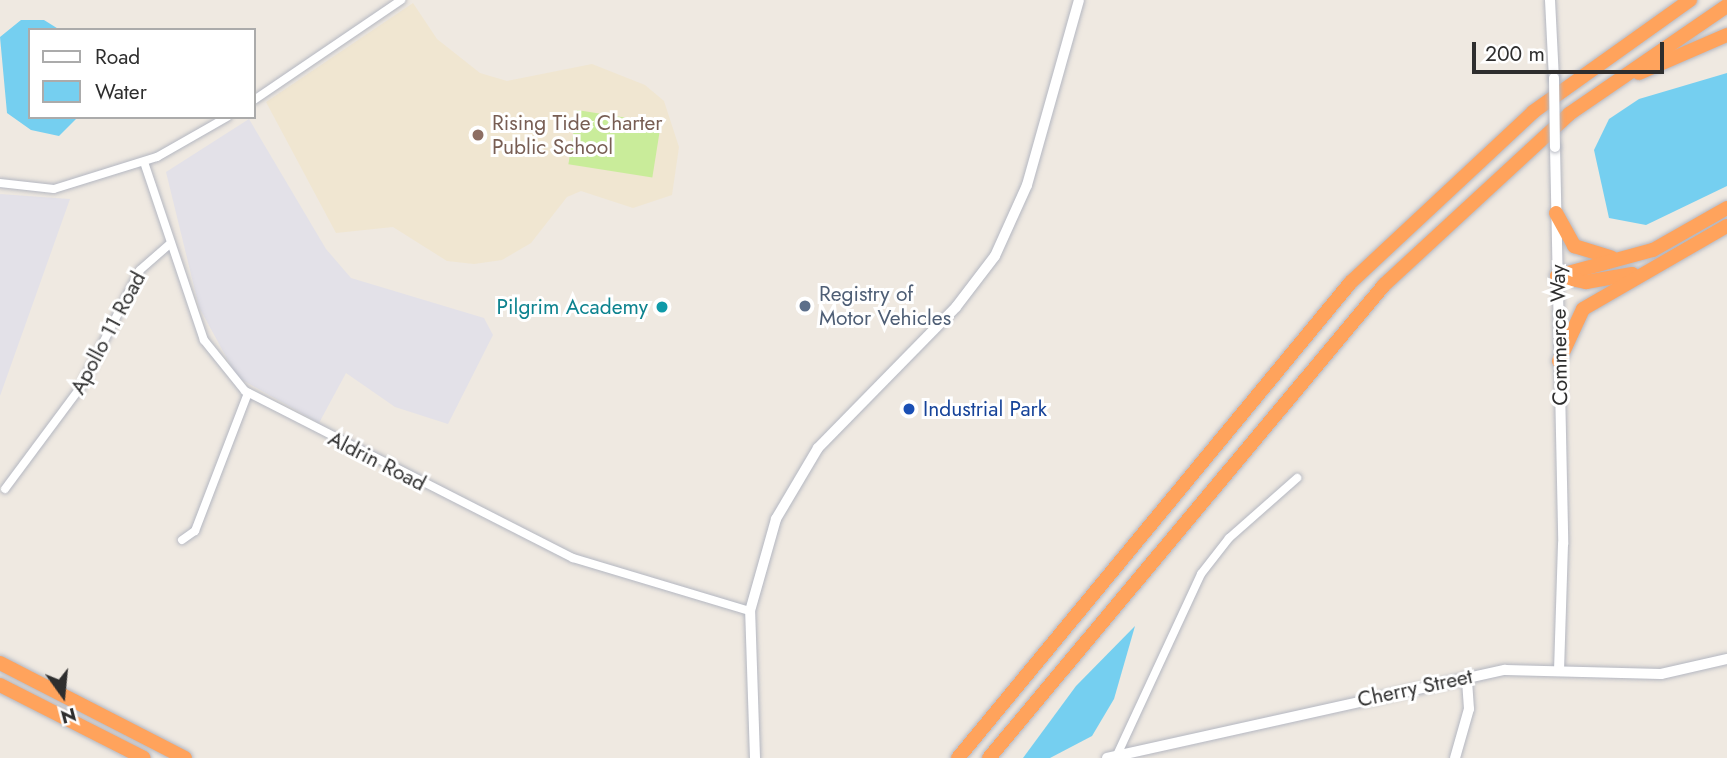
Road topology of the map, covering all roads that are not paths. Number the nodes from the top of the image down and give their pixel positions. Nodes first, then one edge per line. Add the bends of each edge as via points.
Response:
1 (401, 0) edge
2 (1079, 0) edge
3 (1550, 0) edge
4 (1678, 0) edge
5 (1690, 0) edge
6 (1727, 6) edge
7 (1727, 35) edge
8 (1620, 46) junction
9 (256, 99) edge
10 (1569, 114) junction
11 (223, 119) edge
12 (144, 162) junction
13 (0, 183) edge
14 (1727, 208) edge
15 (1556, 213) junction
16 (1727, 226) edge
17 (171, 243) junction
18 (1630, 258) junction
19 (1656, 265) junction
20 (1557, 276) junction
21 (1559, 361) junction
22 (248, 393) junction
23 (1297, 478) dead end
24 (5, 489) dead end
25 (182, 540) dead end
26 (750, 611) junction
27 (1727, 659) edge
28 (0, 663) edge
29 (1559, 669) junction
30 (1467, 677) junction
31 (0, 685) edge
32 (1112, 757) edge
33 (144, 758) edge
34 (185, 758) edge
35 (755, 758) edge
36 (958, 758) edge
37 (989, 758) edge
38 (1455, 758) edge

1 - 9 street
2 - 26 street via 1027,185 1003,242 956,307 840,422 804,467 769,537
3 - 15 main road, Commerce Way, bridge
4 - 8 highway
5 - 8 highway
6 - 10 highway
7 - 10 highway via 1662,59
8 - 36 highway via 1467,169 1351,282
10 - 37 highway via 1441,227 1337,336
11 - 12 street
12 - 13 street via 44,191
12 - 17 street, Aldrin Road
14 - 18 highway
15 - 18 highway via 1583,253
15 - 20 main road, Commerce Way
16 - 19 highway
17 - 22 street, Aldrin Road via 210,352
17 - 24 street, Apollo 11 Road via 140,270 54,429
18 - 20 highway
19 - 20 highway via 1606,280
19 - 21 highway via 1583,309
20 - 21 main road, Commerce Way
21 - 29 main road, Commerce Way
22 - 25 street via 195,531
22 - 26 street, Aldrin Road via 573,558
23 - 32 street via 1230,538 1201,574
26 - 35 street via 750,725
27 - 29 main road, Cherry Street via 1661,674
28 - 34 highway
29 - 30 main road, Cherry Street
30 - 32 main road, Cherry Street
30 - 38 street via 1469,709
31 - 33 highway

